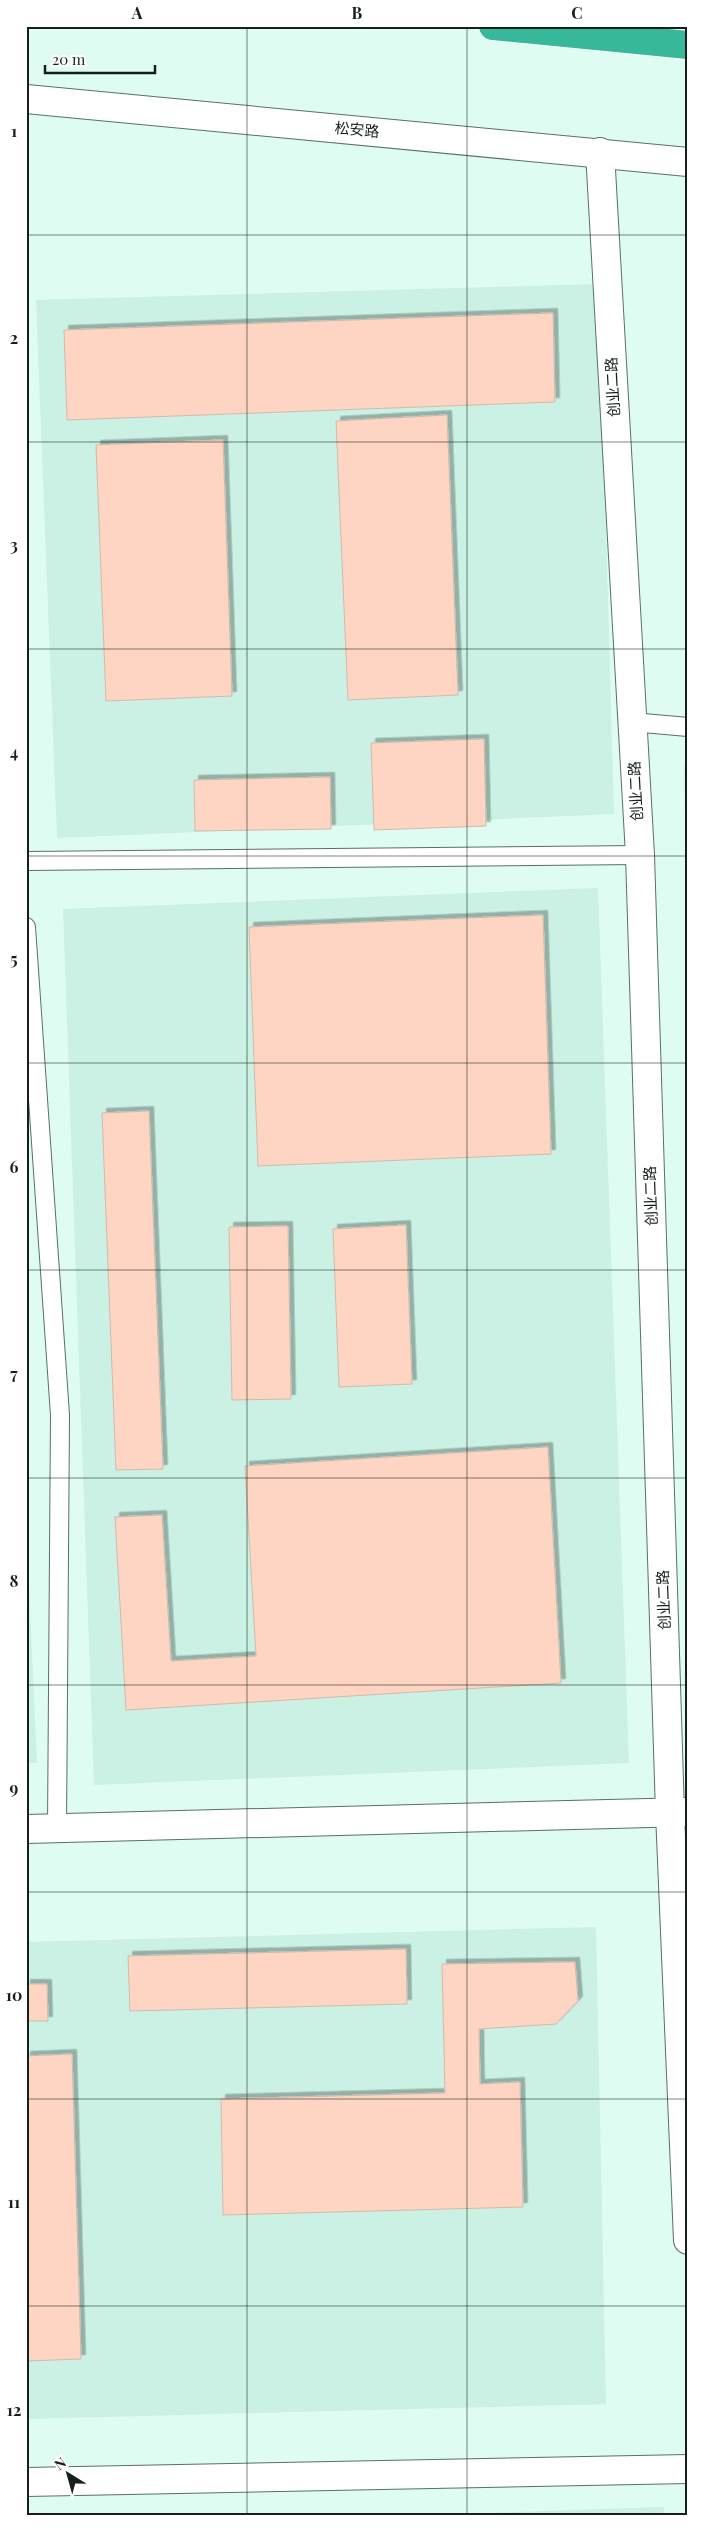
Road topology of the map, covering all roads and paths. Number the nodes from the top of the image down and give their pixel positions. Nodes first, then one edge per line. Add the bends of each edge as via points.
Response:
1 (493, 26) edge
2 (688, 45) edge
3 (26, 99) edge
4 (600, 152) junction
5 (688, 162) edge
6 (632, 722) junction
7 (688, 727) edge
8 (640, 855) junction
9 (26, 861) edge
10 (26, 927) edge
11 (679, 1813) edge
12 (57, 1828) junction
13 (26, 1829) edge
14 (688, 2240) edge
15 (688, 2470) edge
16 (26, 2482) edge

1 - 2 highway
3 - 4 street, 松安路
4 - 5 street, 松安路
4 - 6 street, 创业二路
6 - 7 lane
6 - 8 street, 创业二路
8 - 9 lane
8 - 11 street, 创业二路
10 - 12 lane via 60,1415
11 - 12 street
11 - 14 street, 创业二路
12 - 13 street
15 - 16 street

